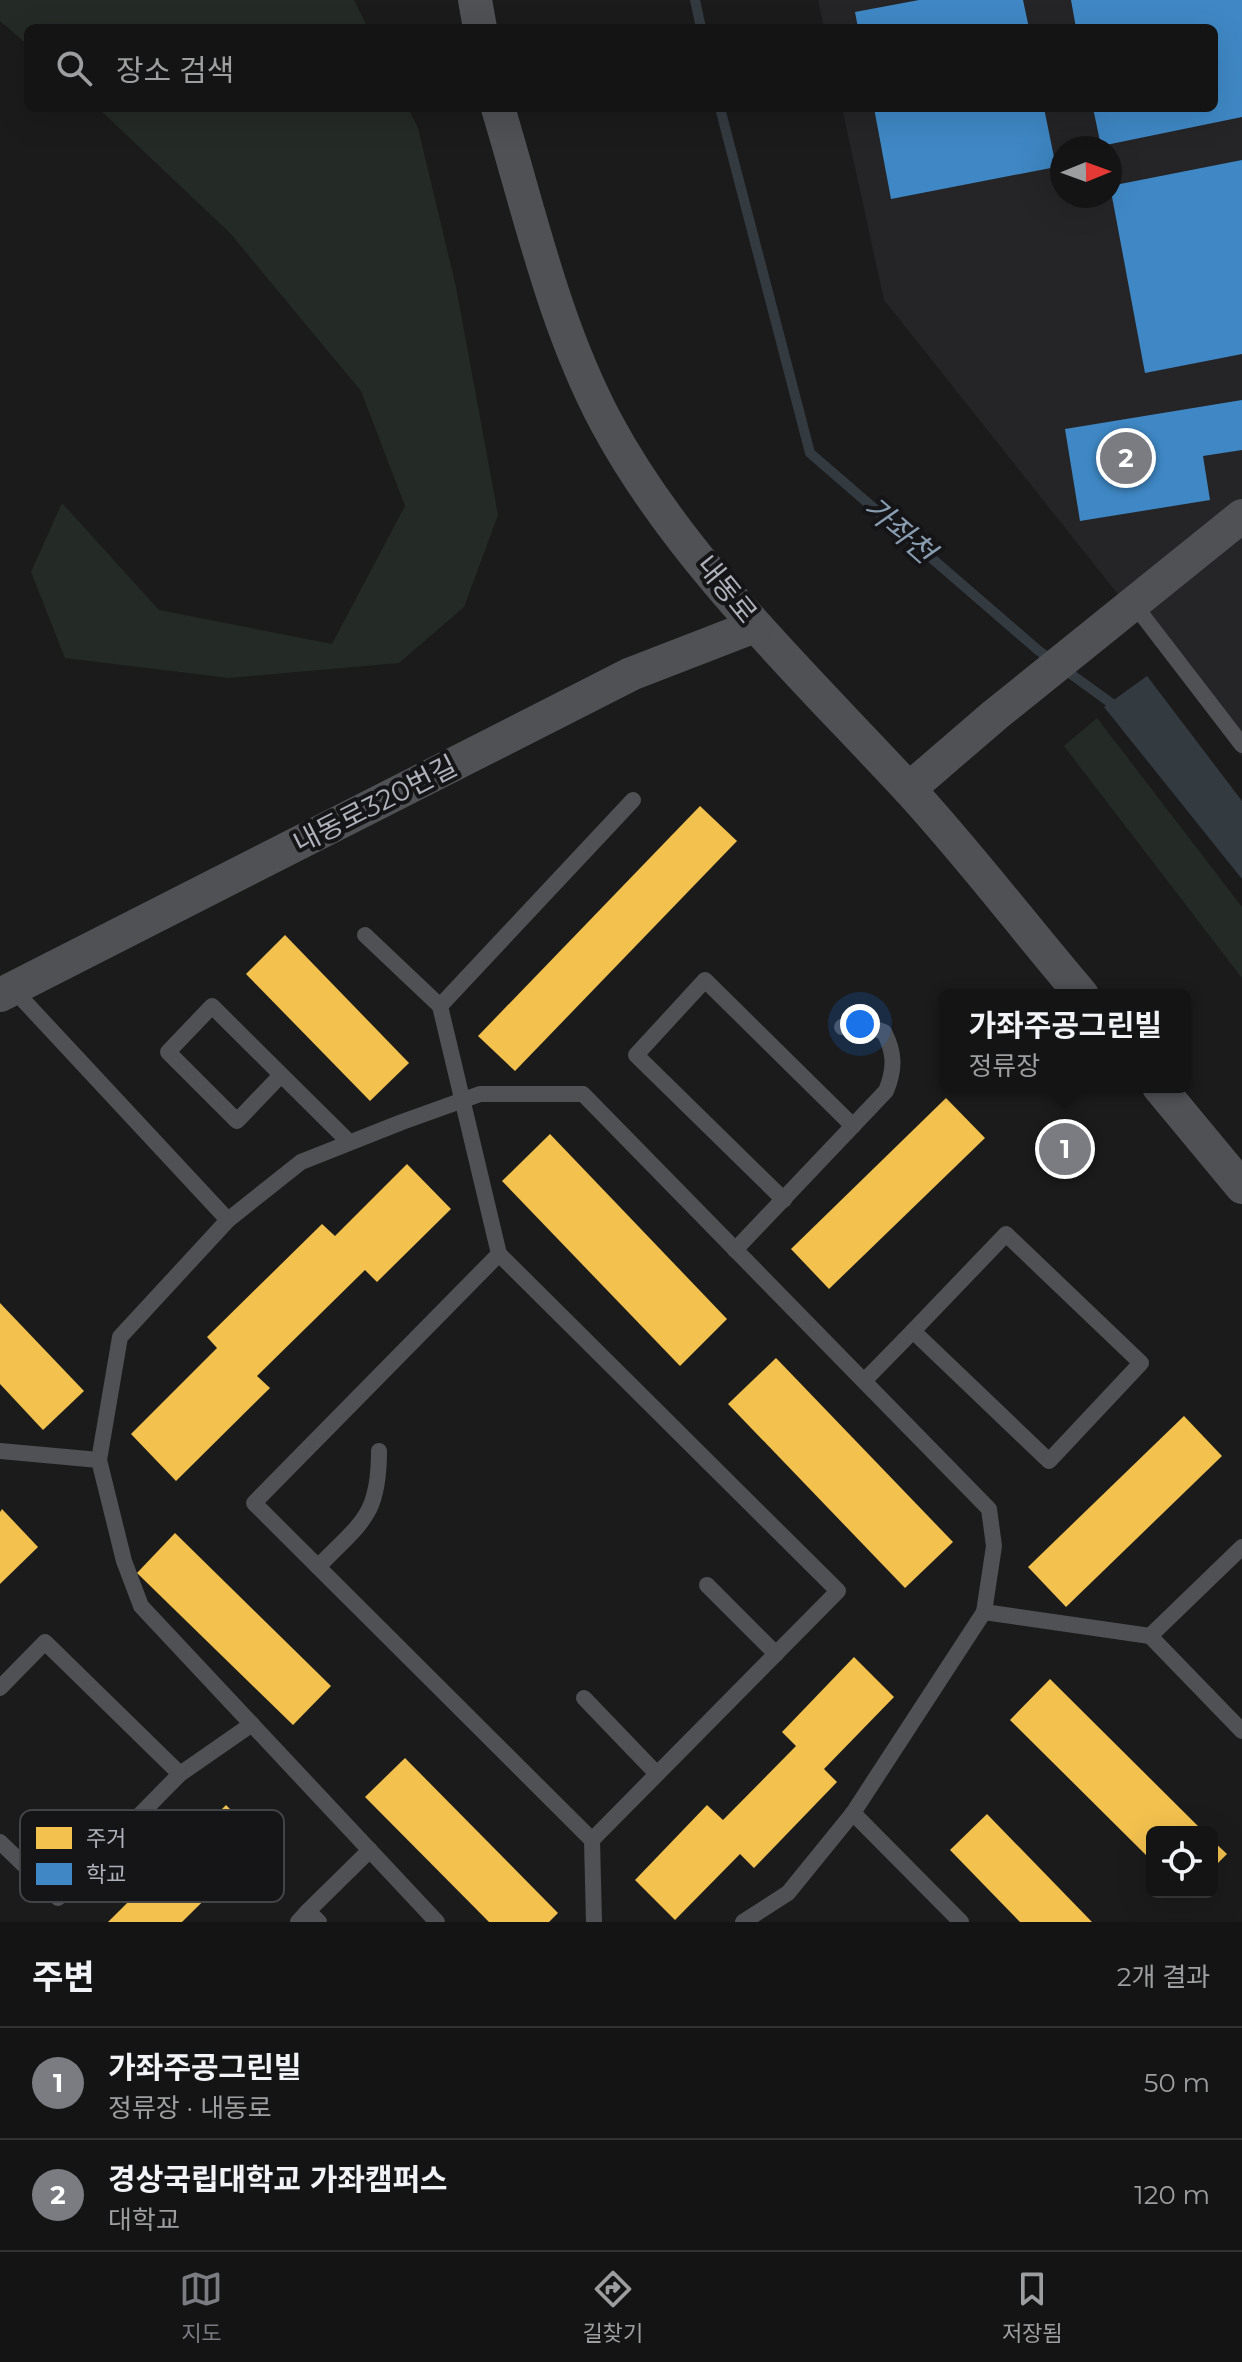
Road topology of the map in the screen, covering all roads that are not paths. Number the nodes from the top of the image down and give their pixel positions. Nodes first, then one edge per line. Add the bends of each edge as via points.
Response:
1 (475, 0) edge
2 (479, 24) edge
3 (499, 112) edge
4 (1242, 516) edge
5 (1127, 608) junction
6 (755, 626) junction
7 (1242, 745) edge
8 (909, 789) junction
9 (633, 800) dead end
10 (365, 935) dead end
11 (1077, 989) edge
12 (6, 991) edge
13 (440, 1006) junction
14 (842, 1027) dead end
15 (281, 1075) junction
16 (1164, 1093) edge
17 (461, 1101) junction
18 (853, 1126) junction
19 (349, 1142) junction
20 (1242, 1187) edge
21 (784, 1200) junction
22 (228, 1220) junction
23 (735, 1250) junction
24 (499, 1254) junction
25 (913, 1331) junction
26 (864, 1381) junction
27 (0, 1451) edge
28 (379, 1451) dead end
29 (99, 1460) junction
30 (1242, 1547) edge
31 (318, 1567) junction
32 (707, 1585) dead end
33 (984, 1612) junction
34 (1150, 1636) junction
35 (776, 1654) junction
36 (0, 1688) edge
37 (584, 1698) dead end
38 (252, 1724) junction
39 (1242, 1731) edge
40 (180, 1774) junction
41 (657, 1774) junction
42 (145, 1810) edge
43 (853, 1813) junction
44 (592, 1840) junction
45 (0, 1842) edge
46 (370, 1850) junction
47 (20, 1861) edge
48 (308, 1918) edge
49 (437, 1922) edge
50 (594, 1922) edge
51 (743, 1922) edge
52 (961, 1922) edge

1 - 2 street
3 - 6 street, 내동로 via 566,339 606,423 648,493
4 - 5 street
5 - 7 lane
5 - 8 street
6 - 8 street, 내동로
6 - 12 street, 내동로320번길 via 631,674
8 - 11 street, 내동로
9 - 13 lane
10 - 13 lane
12 - 22 lane
13 - 17 lane
14 - 18 lane via 862,1024 884,1032 893,1049 886,1091
15 - 15 lane via 212,1006 168,1052 237,1121
15 - 19 lane
16 - 20 street
17 - 19 lane
17 - 23 lane via 480,1094 583,1094
17 - 24 lane
18 - 21 lane
18 - 21 lane via 705,980 636,1055
19 - 22 lane via 301,1162
21 - 23 lane
22 - 29 lane via 120,1337
23 - 26 lane
24 - 31 lane via 254,1503
24 - 35 lane via 838,1591
25 - 25 lane via 1006,1234 1141,1363 1049,1461
25 - 26 lane
26 - 33 lane via 989,1509 994,1546
27 - 29 lane
28 - 31 lane via 379,1487 369,1513
29 - 38 lane via 141,1606
30 - 34 lane
31 - 44 lane
32 - 35 lane
33 - 34 lane
33 - 43 lane
34 - 39 lane
35 - 41 lane
36 - 40 lane via 45,1642
37 - 41 lane
38 - 40 lane
38 - 46 lane
40 - 42 lane
41 - 44 lane
43 - 51 lane via 788,1893
43 - 52 lane
44 - 50 lane
45 - 47 lane
46 - 48 lane
46 - 49 lane

